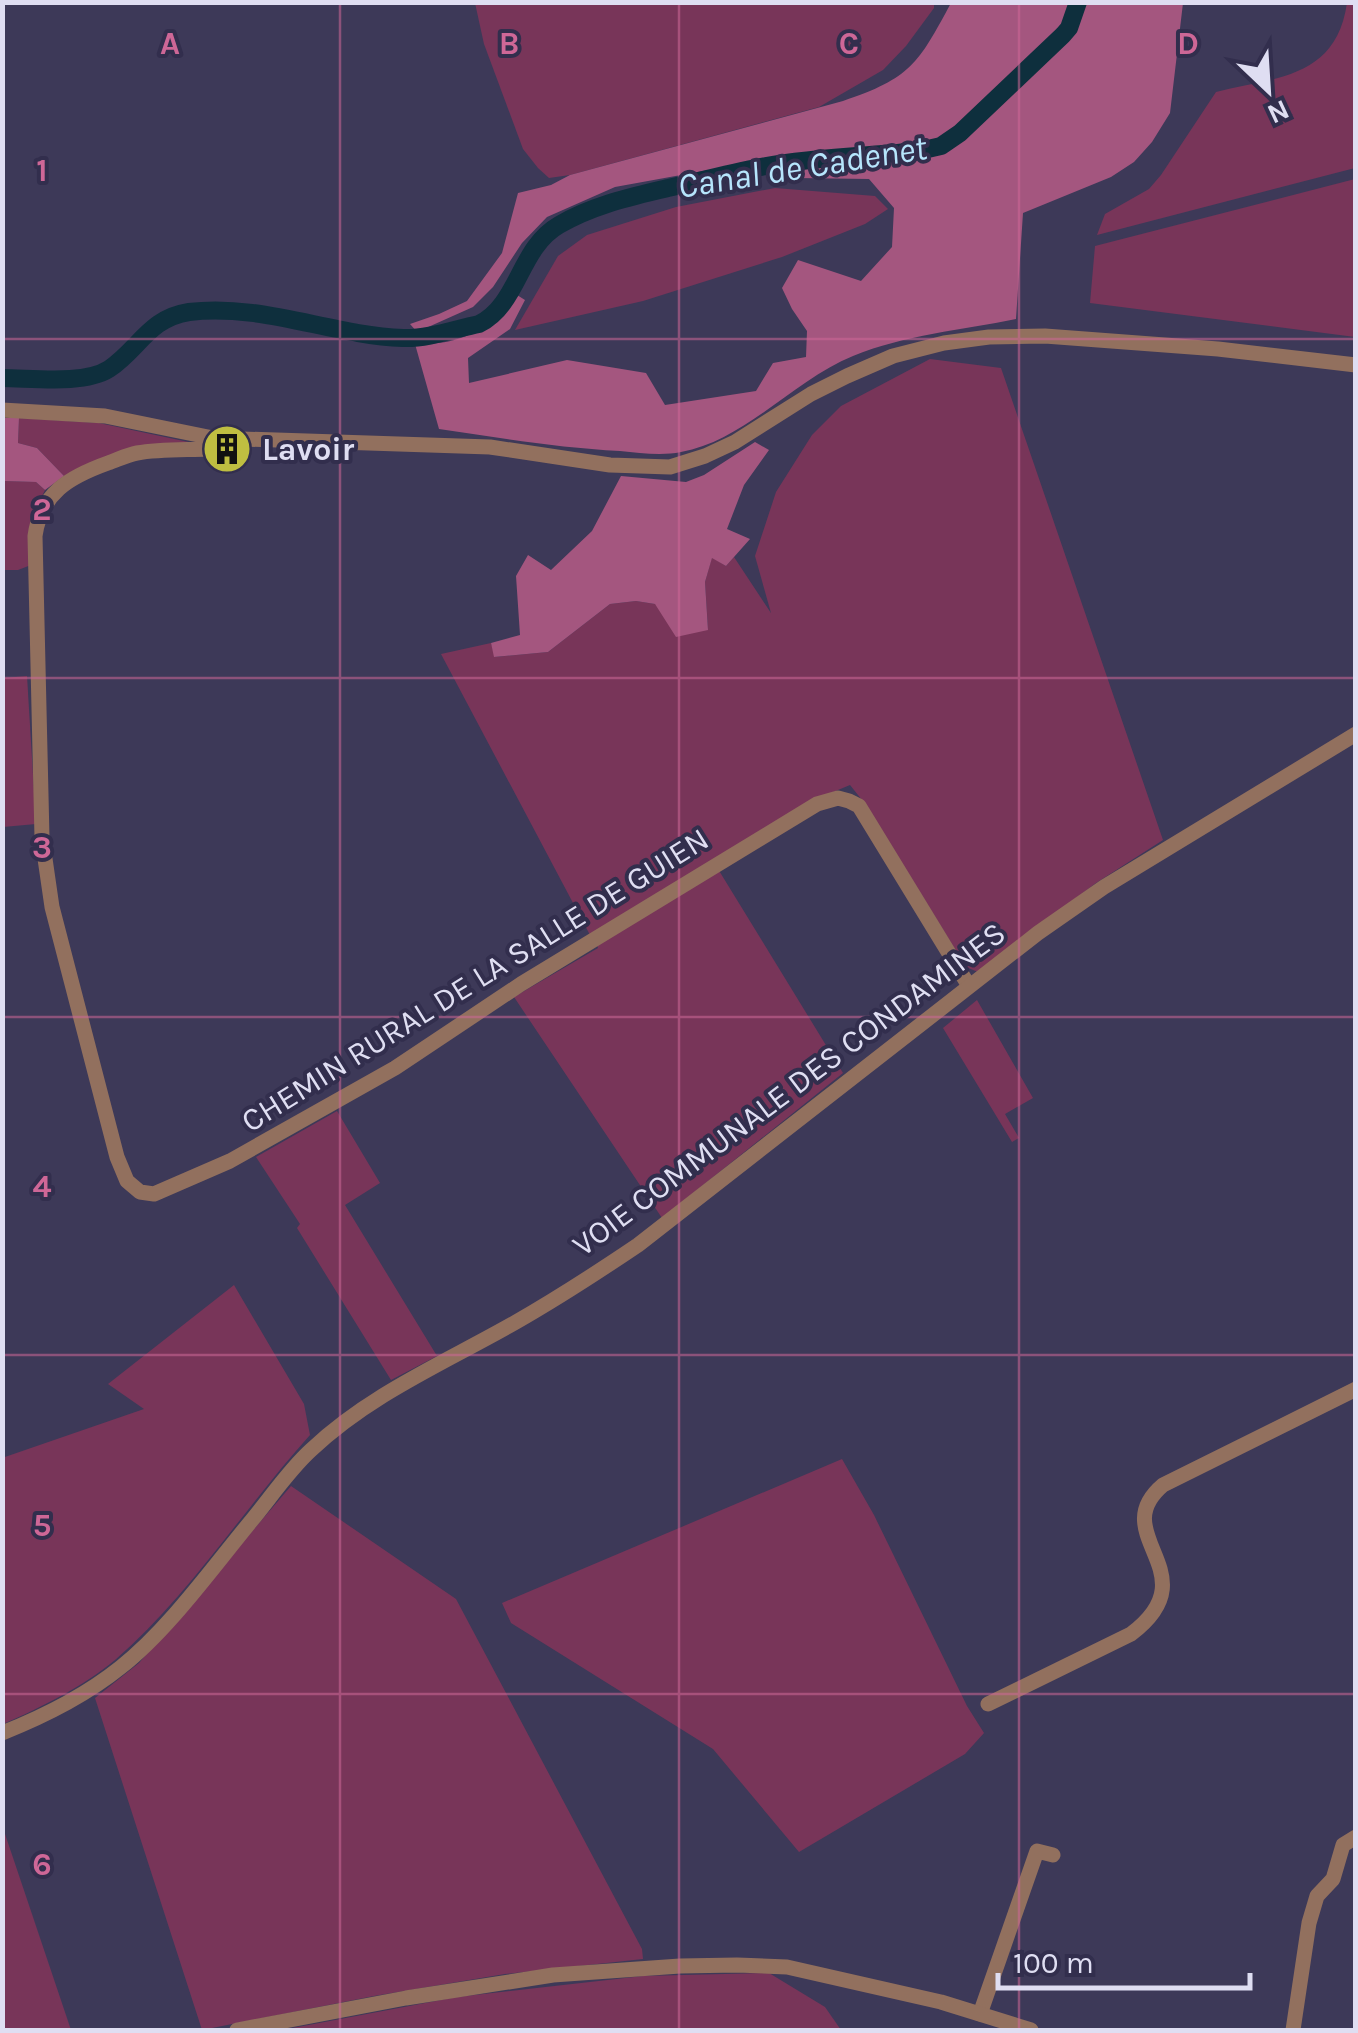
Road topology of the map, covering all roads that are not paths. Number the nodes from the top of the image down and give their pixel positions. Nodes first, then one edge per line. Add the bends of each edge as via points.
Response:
1 (1356, 365) edge
2 (2, 410) edge
3 (213, 438) junction
4 (1356, 734) edge
5 (970, 986) junction
6 (1356, 1389) edge
7 (988, 1704) dead end
8 (2, 1733) edge
9 (1356, 1837) edge
10 (1054, 1855) dead end
11 (980, 2014) junction
12 (237, 2030) edge
13 (1031, 2030) edge
14 (1292, 2030) edge

1 - 3 street via 1046,336 944,343 847,376 735,442 670,467 490,447
2 - 3 street via 104,416
3 - 5 street, CHEMIN RURAL DE LA SALLE DE GUIEN via 208,449 137,453 68,481 45,504 36,536 47,887 117,1157 127,1182 140,1192 154,1194 275,1137 752,842 838,798 859,806
4 - 5 street, VOIE COMMUNALE DES CONDAMINES via 1104,887
5 - 8 street, VOIE COMMUNALE DES CONDAMINES via 638,1245 348,1419 309,1452 125,1664 54,1711
6 - 7 street via 1163,1484 1143,1512 1163,1590 1148,1621
9 - 14 street via 1343,1845 1334,1879 1317,1896
10 - 11 street via 1037,1851
11 - 12 street via 786,1967 680,1966 518,1980
11 - 13 street

